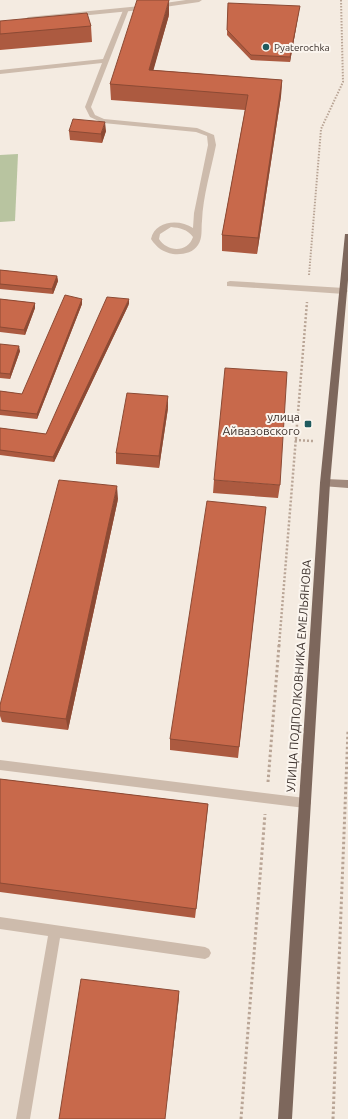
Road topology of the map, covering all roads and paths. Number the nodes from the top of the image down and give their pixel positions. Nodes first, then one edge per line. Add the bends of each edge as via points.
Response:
1 (150, 0) edge
2 (199, 0) edge
3 (341, 0) edge
4 (151, 7) junction
5 (126, 9) junction
6 (24, 19) edge
7 (106, 61) junction
8 (0, 72) edge
9 (196, 236) junction
10 (348, 236) edge
11 (230, 284) dead end
12 (308, 289) junction
13 (344, 291) junction
14 (325, 483) junction
15 (348, 484) edge
16 (348, 730) edge
17 (0, 765) edge
18 (266, 799) junction
19 (305, 803) junction
20 (0, 923) edge
21 (55, 931) junction
22 (205, 953) dead end
23 (23, 1119) edge
24 (241, 1119) edge
25 (285, 1119) edge
26 (333, 1119) edge

1 - 4 street
2 - 4 street
3 - 12 path via 343,82 321,128
4 - 5 street
5 - 6 street
5 - 7 street
7 - 8 street
7 - 9 street via 88,107 92,116 103,121 196,130 210,135 212,145 198,213
9 - 9 street via 184,226 170,225 158,230 155,239 156,244 165,250 178,252 190,248 196,241
10 - 13 main road, УЛИЦА ПОДПОЛКОВНИКА ЕМЕЛЬЯНОВА
11 - 12 street
12 - 13 street
12 - 18 path
13 - 14 main road, УЛИЦА ПОДПОЛКОВНИКА ЕМЕЛЬЯНОВА
14 - 15 street
14 - 19 main road, УЛИЦА ПОДПОЛКОВНИКА ЕМЕЛЬЯНОВА
16 - 26 path
17 - 18 street
18 - 19 street
18 - 24 path
19 - 25 main road, УЛИЦА ПОДПОЛКОВНИКА ЕМЕЛЬЯНОВА
20 - 21 street
21 - 22 street
21 - 23 street

